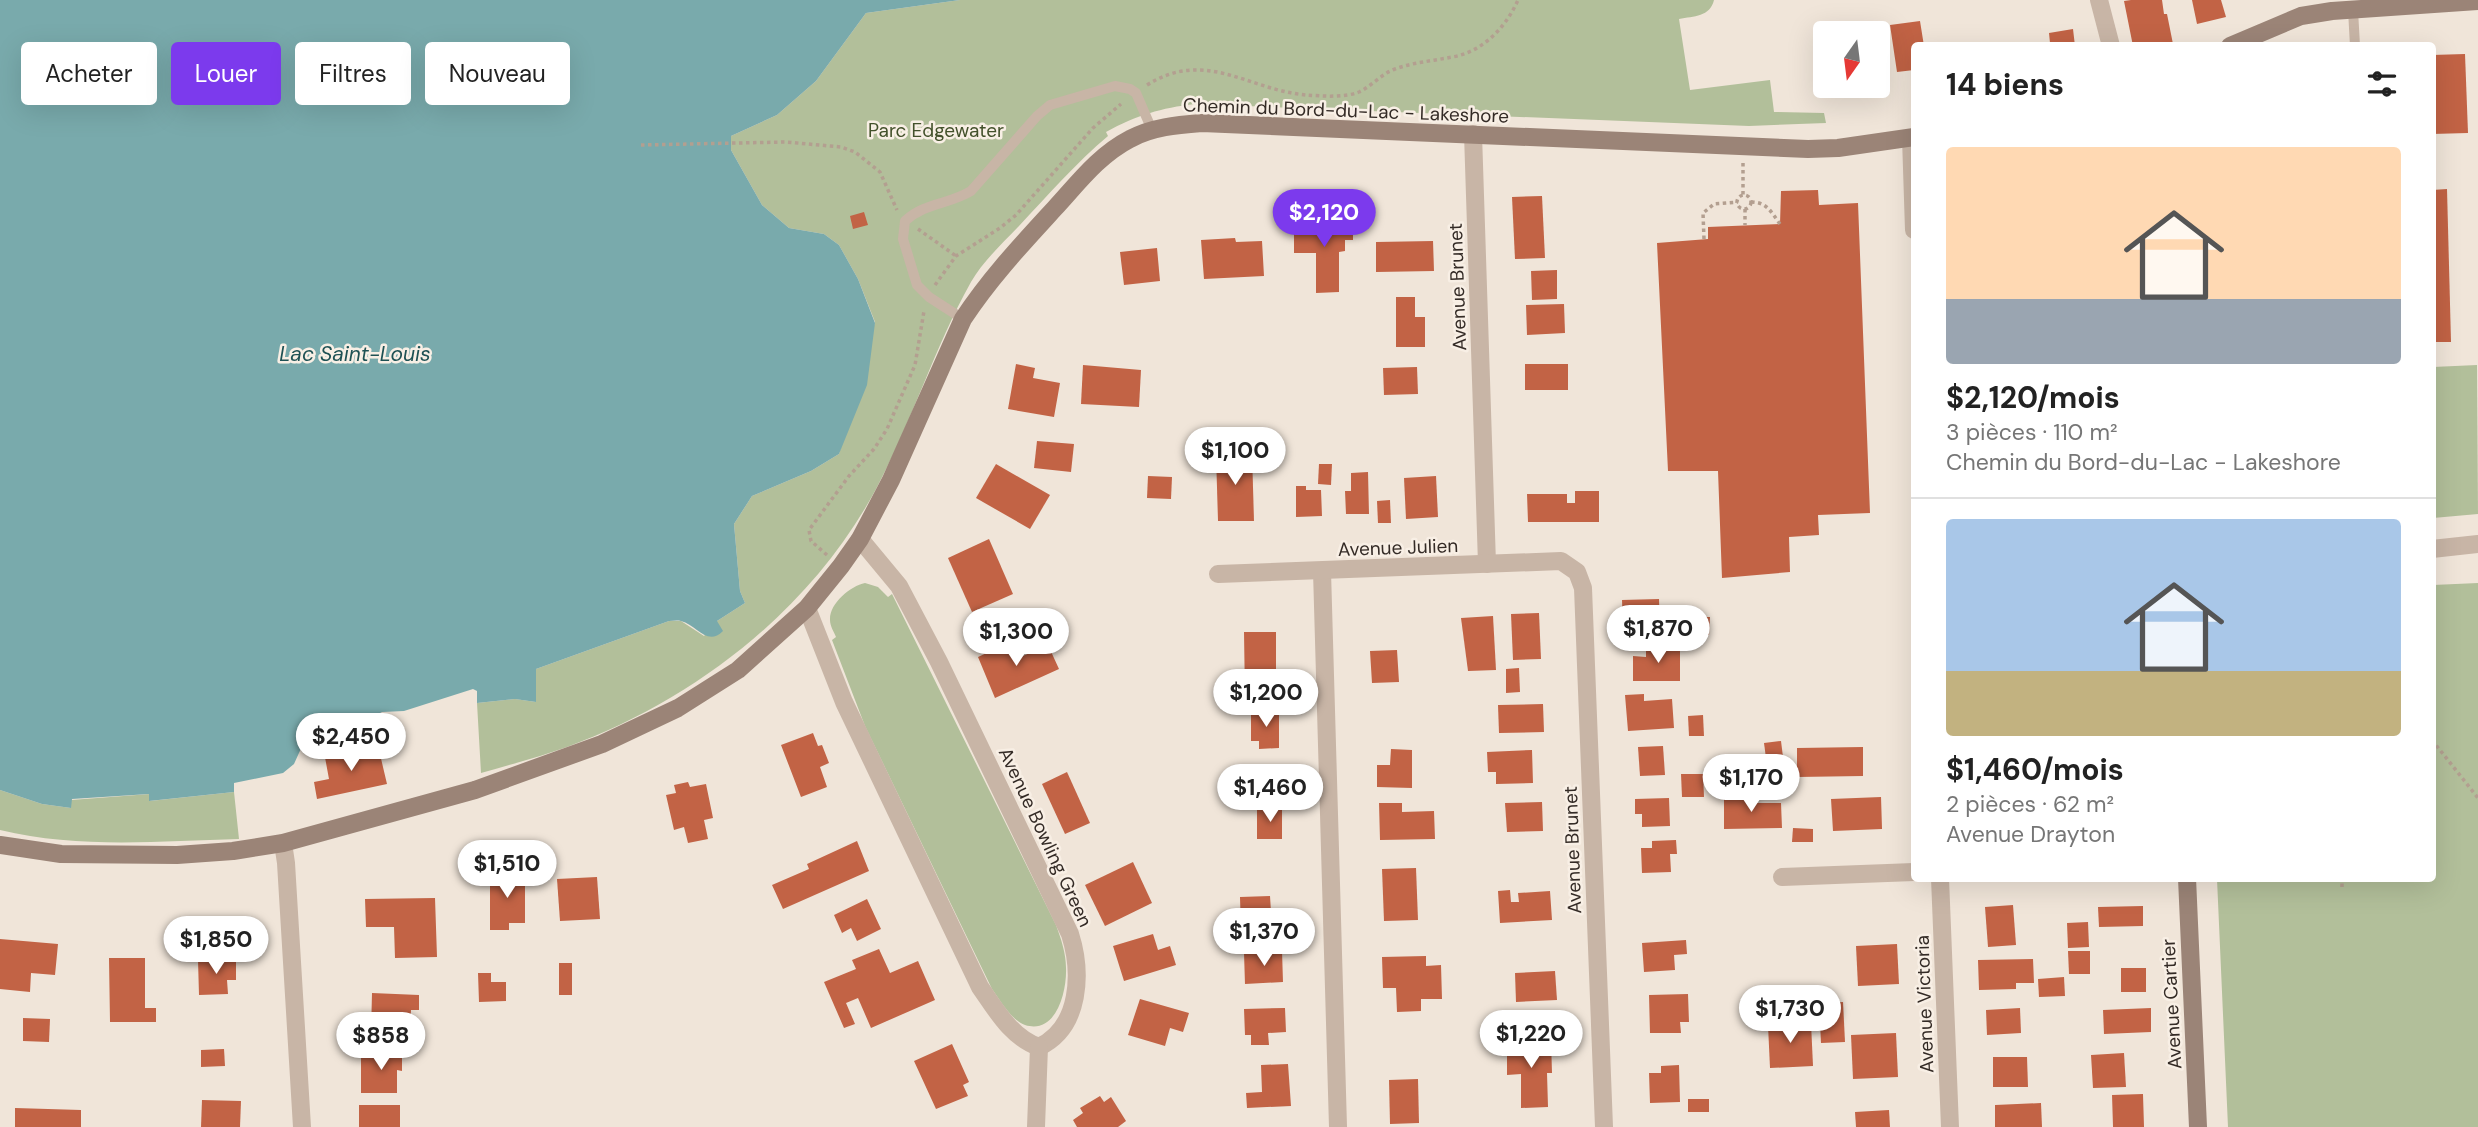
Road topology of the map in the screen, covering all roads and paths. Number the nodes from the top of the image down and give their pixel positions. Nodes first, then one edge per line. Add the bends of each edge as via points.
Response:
1 (1518, 0) edge
2 (2099, 0) edge
3 (2478, 1) edge
4 (2353, 10) junction
5 (2110, 42) edge
6 (2239, 42) edge
7 (2355, 42) edge
8 (1136, 93) junction
9 (1152, 130) junction
10 (1473, 134) junction
11 (1911, 138) edge
12 (641, 145) dead end
13 (1742, 147) junction
14 (1743, 195) junction
15 (1738, 201) junction
16 (1751, 202) junction
17 (1745, 209) junction
18 (900, 213) dead end
19 (1780, 224) dead end
20 (1745, 225) dead end
21 (915, 227) dead end
22 (1704, 239) dead end
23 (956, 256) junction
24 (929, 297) junction
25 (963, 319) junction
26 (860, 539) junction
27 (2478, 544) edge
28 (2436, 549) edge
29 (831, 558) dead end
30 (1487, 564) junction
31 (1322, 571) junction
32 (1577, 572) joint
33 (1218, 574) dead end
34 (807, 608) junction
35 (2436, 745) edge
36 (2478, 798) edge
37 (283, 843) junction
38 (0, 845) edge
39 (1911, 872) edge
40 (1782, 877) dead end
41 (1940, 882) edge
42 (2187, 882) edge
43 (2342, 882) edge
44 (2342, 887) dead end
45 (1039, 1047) junction
46 (302, 1127) edge
47 (1036, 1127) edge
48 (1338, 1127) edge
49 (1604, 1127) edge
50 (1950, 1127) edge
51 (2198, 1127) edge

1 - 8 path via 1503,26 1475,49 1387,72 1359,92 1287,92 1232,74 1191,70
2 - 5 street
3 - 4 street
4 - 6 street via 2301,16
4 - 7 lane
8 - 9 lane
8 - 23 path via 1093,128 1016,215
8 - 24 lane via 1115,86 1050,105 971,191 916,210 905,221 904,239 918,285
9 - 10 street, Chemin du Bord-du-Lac - Lakeshore via 1202,123
9 - 25 street, Chemin du Bord-du-Lac - Lakeshore via 1110,151 1089,171 1000,268
10 - 13 street, Chemin du Bord-du-Lac - Lakeshore
10 - 30 street, Avenue Brunet
11 - 13 street, Chemin du Bord-du-Lac - Lakeshore via 1838,148
12 - 18 path via 814,144 841,148 855,152 880,172
13 - 14 path
14 - 15 path
14 - 16 path
15 - 17 path
15 - 22 path via 1714,204 1703,213
16 - 17 path
16 - 19 path via 1767,206
17 - 20 path
21 - 23 path
23 - 24 path
24 - 25 lane
24 - 29 path via 921,318 915,365 887,429 809,530 811,541
25 - 26 street, Chemin du Bord-du-Lac - Lakeshore
26 - 34 street, Chemin du Bord-du-Lac - Lakeshore
26 - 45 street, Avenue Bowling Green via 898,586 1070,934 1077,968 1074,1000 1058,1032
27 - 28 street
30 - 31 street, Avenue Julien
30 - 32 street, Avenue Julien via 1561,561
31 - 33 street, Avenue Julien
31 - 48 street
32 - 49 street, Avenue Brunet via 1583,588
34 - 37 street, Chemin du Bord-du-Lac - Lakeshore via 738,670 678,709 602,744 475,790
34 - 45 street via 844,702 980,987 1013,1031
35 - 36 path
37 - 38 street, Chemin du Bord-du-Lac - Lakeshore via 177,855 61,854
37 - 46 street
39 - 40 street
41 - 50 street, Avenue Victoria
42 - 51 street, Avenue Cartier
43 - 44 path
45 - 47 street

